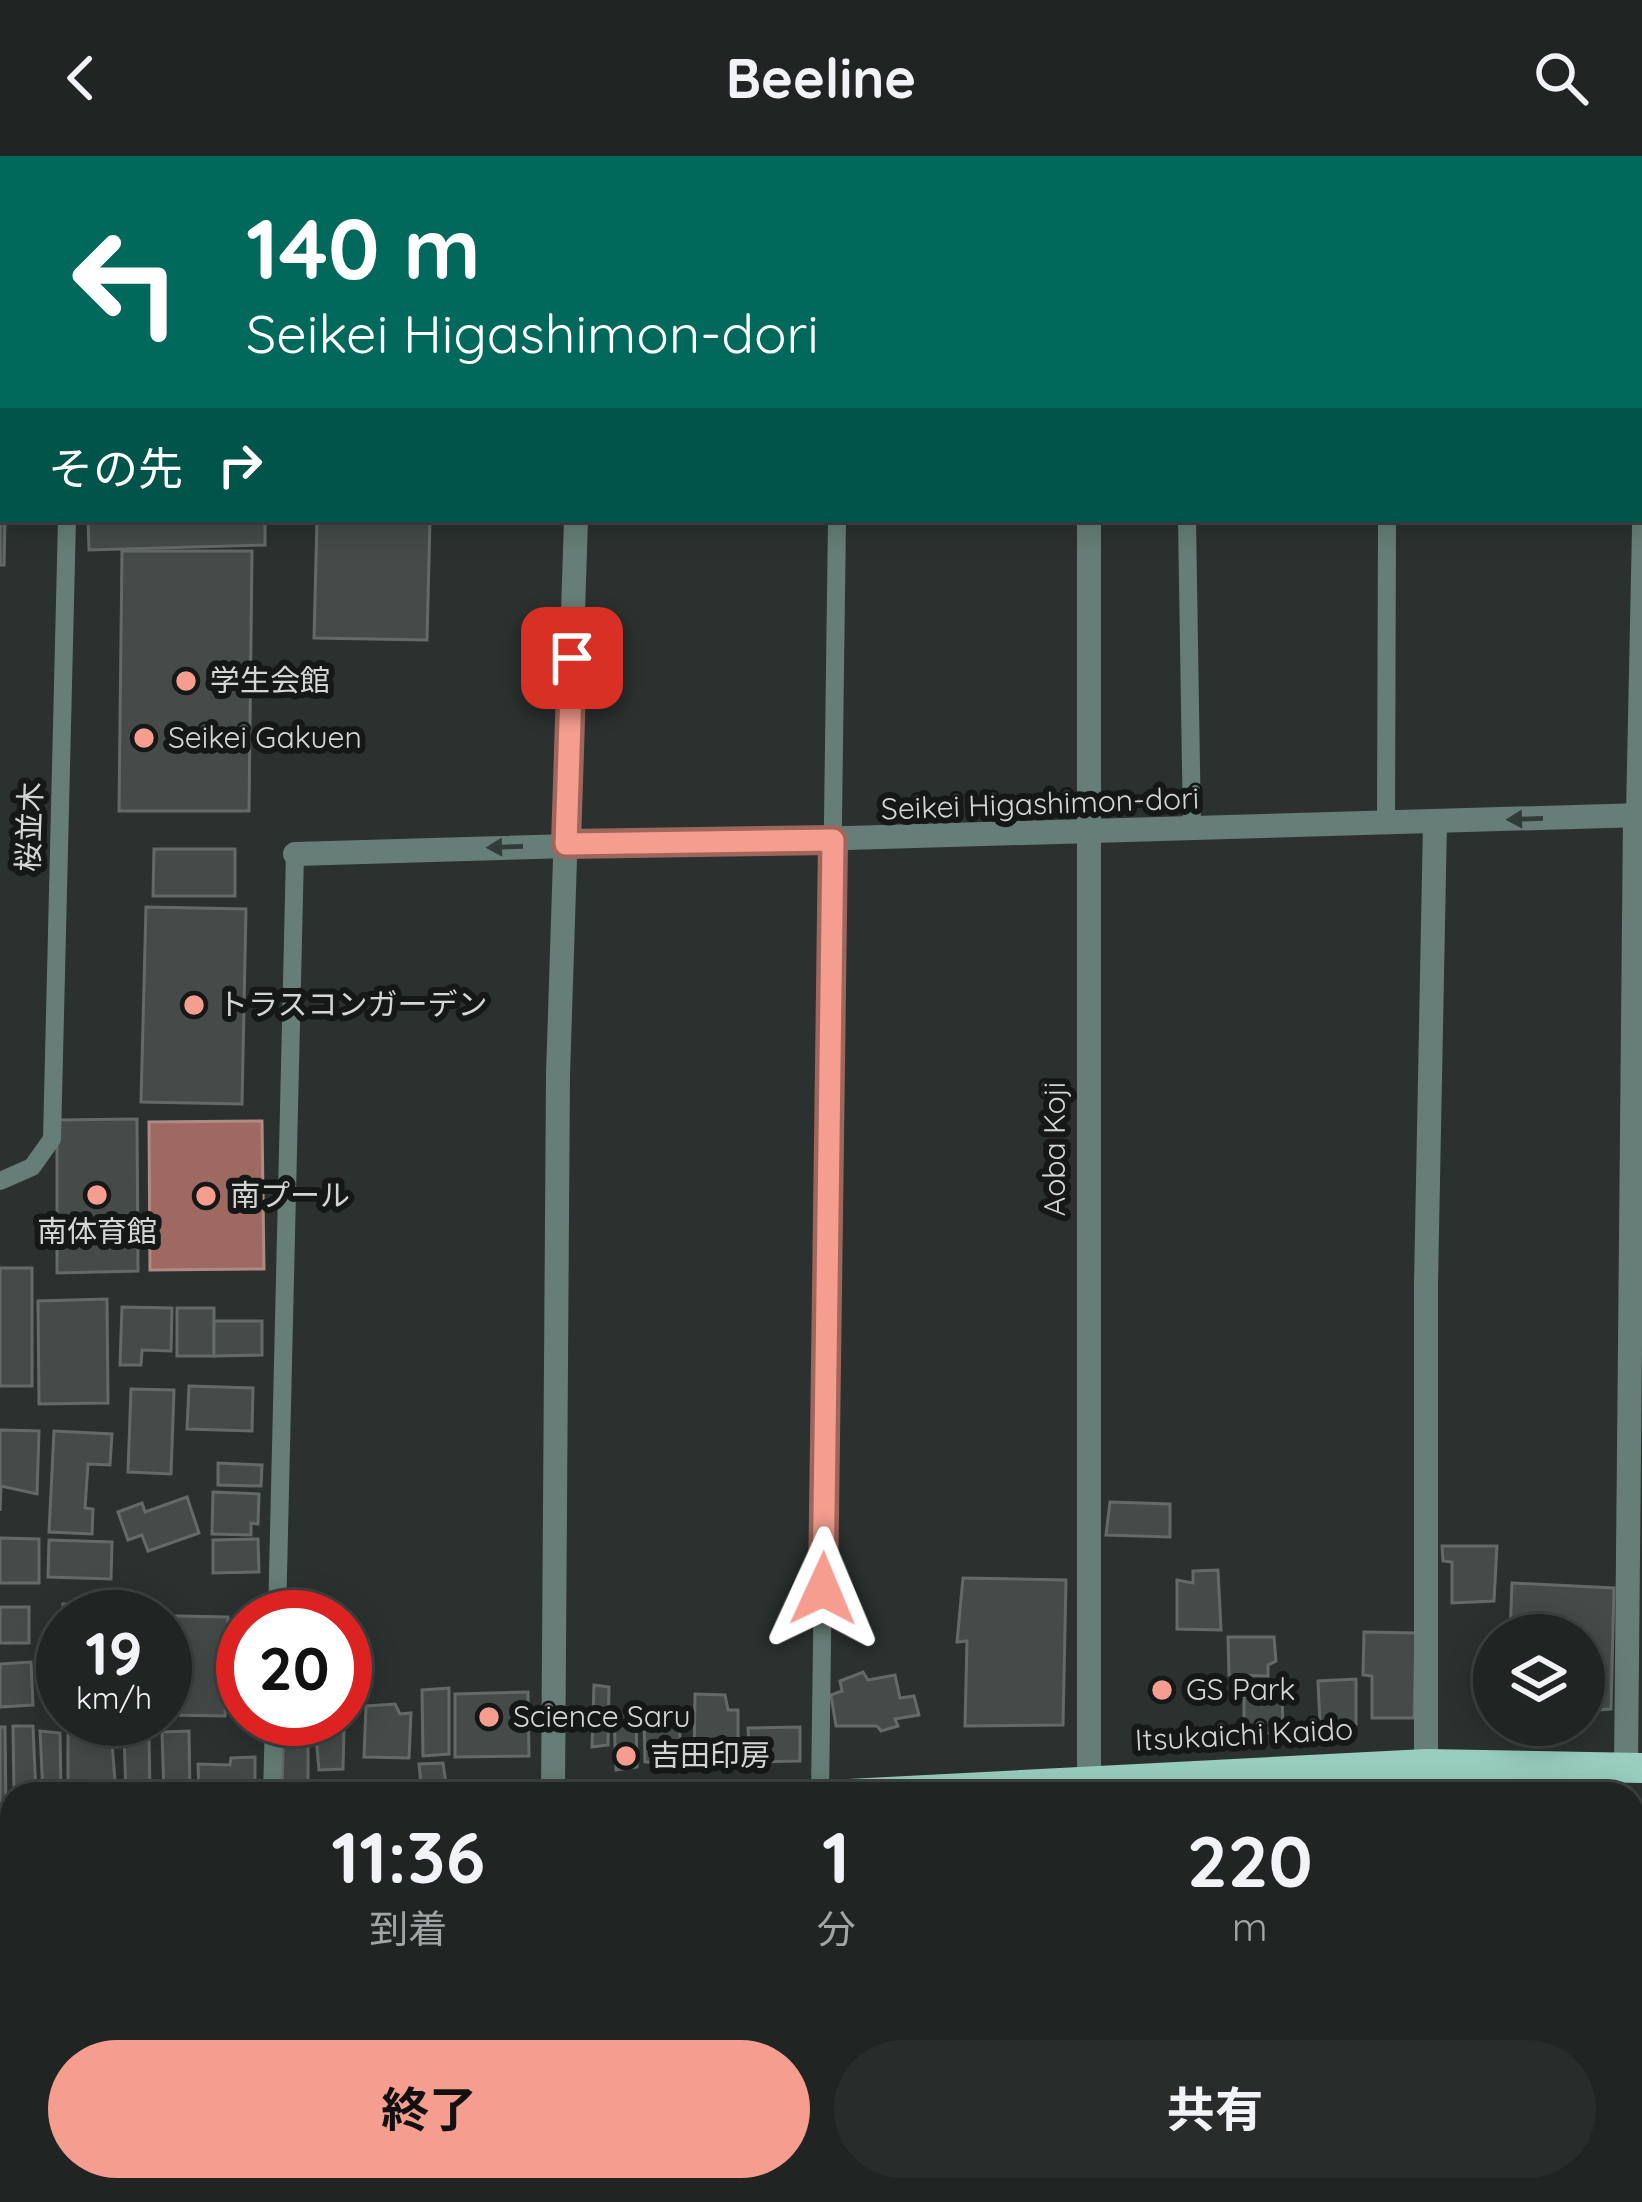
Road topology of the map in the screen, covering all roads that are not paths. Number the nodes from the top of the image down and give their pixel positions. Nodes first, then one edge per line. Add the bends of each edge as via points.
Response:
1 (67, 522) edge
2 (576, 522) edge
3 (837, 522) edge
4 (1089, 522) edge
5 (1187, 522) edge
6 (1388, 522) edge
7 (1641, 522) edge
8 (1638, 815) edge
9 (1435, 821) junction
10 (1386, 824) junction
11 (1192, 829) junction
12 (1086, 830) junction
13 (833, 840) junction
14 (566, 844) junction
15 (295, 854) joint
16 (0, 1181) edge
17 (278, 1590) edge
18 (273, 1746) edge
19 (1426, 1763) junction
20 (1634, 1767) edge
21 (1089, 1778) junction
22 (1524, 1779) edge
23 (272, 1782) edge
24 (554, 1782) edge
25 (820, 1782) edge
26 (1049, 1782) edge
27 (1248, 1782) edge

1 - 16 lane, 桜並木 via 52,1139 32,1166
2 - 14 street
3 - 13 lane
4 - 12 street, Aoba Koji
5 - 11 lane
6 - 10 lane
7 - 8 lane
8 -> 9 street, Seikei Higashimon-dori
8 - 20 street
9 - 10 street, Seikei Higashimon-dori
9 - 19 street
10 - 11 street, Seikei Higashimon-dori
11 - 12 street, Seikei Higashimon-dori
12 - 13 street, Seikei Higashimon-dori
12 - 21 street, Aoba Koji
13 - 14 street, Seikei Higashimon-dori
13 - 25 lane
14 -> 15 street, Seikei Higashimon-dori
14 - 24 street
15 - 17 lane
18 - 23 lane
19 - 22 main road, Itsukaichi Kaido
19 - 27 main road, Itsukaichi Kaido
20 - 22 main road, Itsukaichi Kaido
21 - 26 main road, Itsukaichi Kaido
21 - 27 main road, Itsukaichi Kaido

